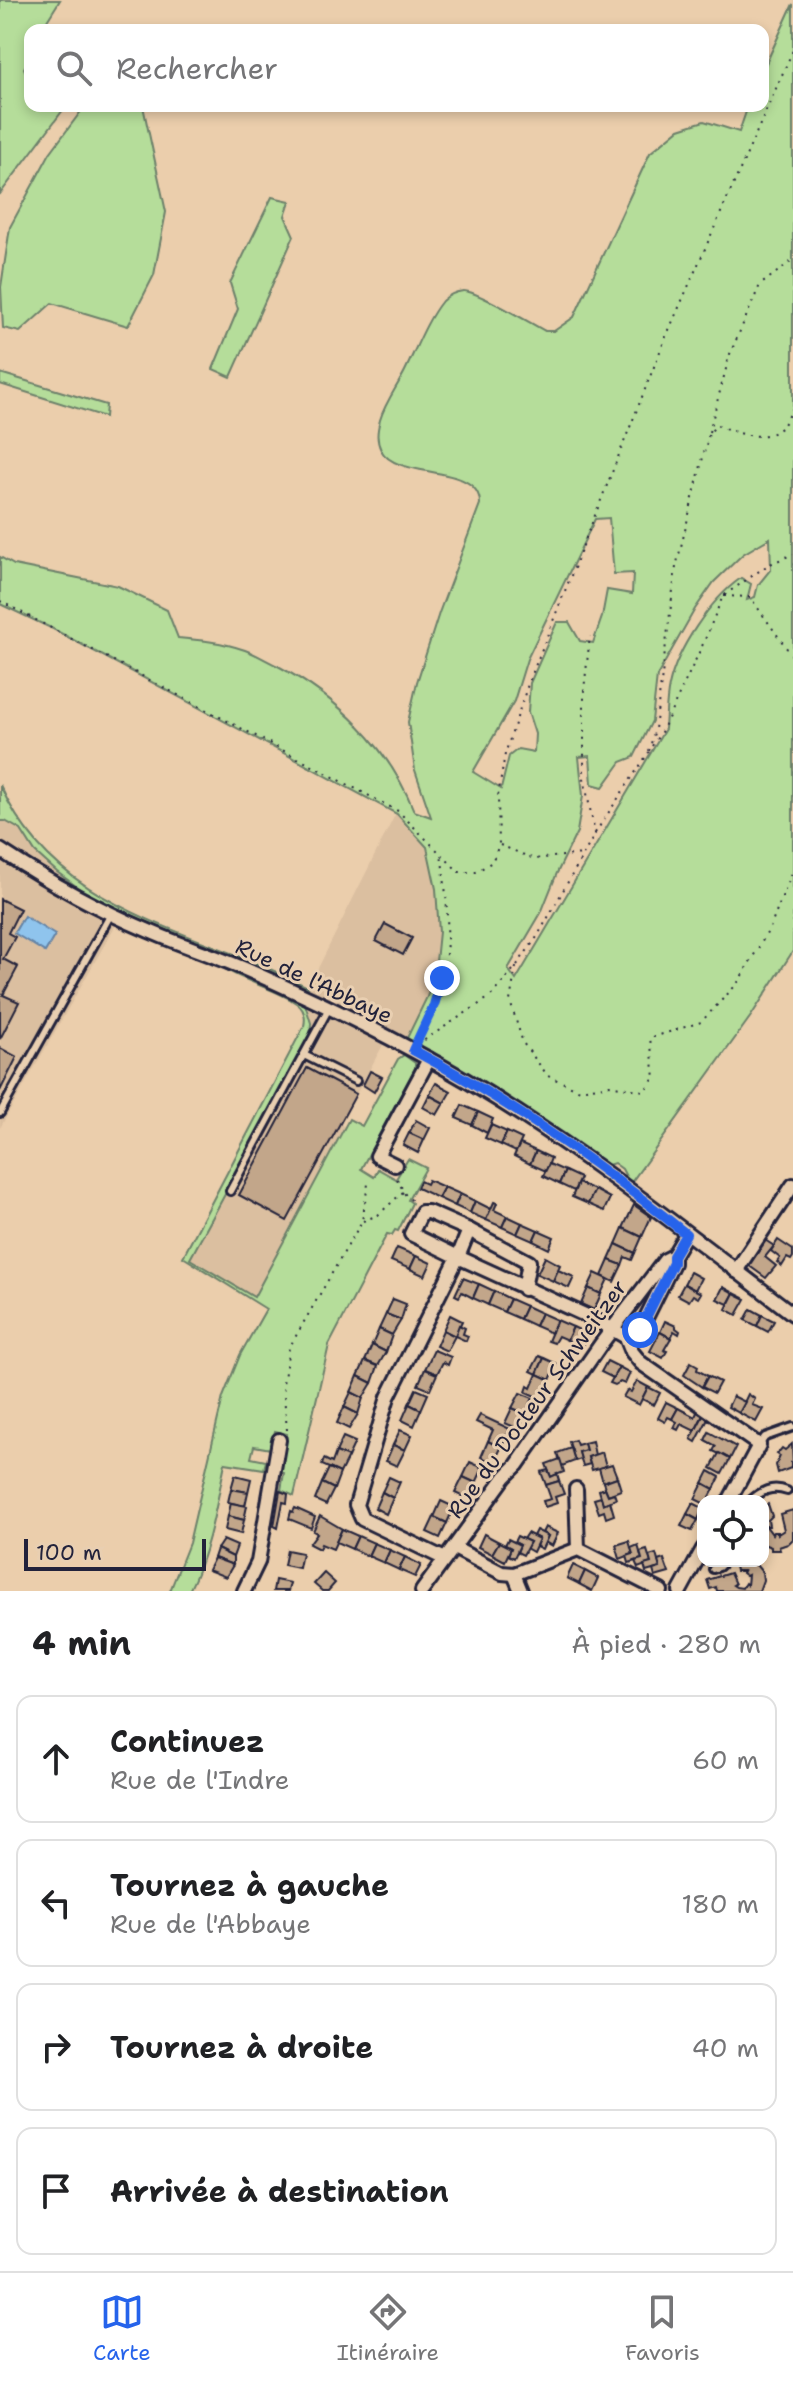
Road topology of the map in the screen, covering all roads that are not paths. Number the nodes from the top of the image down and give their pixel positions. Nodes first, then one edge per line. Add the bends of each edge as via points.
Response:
1 (0, 850) edge
2 (111, 914) junction
3 (329, 1008) junction
4 (304, 1055) junction
5 (429, 1059) junction
6 (356, 1081) dead end
7 (0, 1113) edge
8 (395, 1165) road end
9 (793, 1185) edge
10 (230, 1191) dead end
11 (469, 1230) junction
12 (686, 1234) junction
13 (673, 1256) junction
14 (458, 1257) junction
15 (736, 1271) junction
16 (524, 1289) junction
17 (793, 1314) edge
18 (611, 1330) junction
19 (626, 1337) junction
20 (793, 1427) edge
21 (279, 1440) road end
22 (759, 1445) junction
23 (576, 1489) dead end
24 (787, 1491) dead end
25 (732, 1495) edge
26 (757, 1495) edge
27 (454, 1548) junction
28 (578, 1549) junction
29 (445, 1559) junction
30 (697, 1560) edge
31 (719, 1567) edge
32 (713, 1569) dead end
33 (514, 1574) junction
34 (244, 1591) edge
35 (422, 1591) edge
36 (521, 1591) edge
37 (661, 1591) edge
38 (680, 1591) edge

1 - 2 street, Rue de l'Abbaye
2 - 3 street, Rue de l'Abbaye
2 - 7 lane
3 - 4 lane
3 - 5 street, Rue de l'Abbaye
4 - 6 lane
4 - 10 lane
5 - 8 street via 377,1156
5 - 12 street, Rue de l'Abbaye via 514,1110
9 - 15 street
11 - 14 street
11 - 14 street via 422,1212 411,1234
11 - 16 street via 529,1262
12 - 13 street, Rue du Docteur Schweitzer
12 - 15 street, Rue de l'Abbaye
13 - 18 street, Rue du Docteur Schweitzer
13 - 19 street via 640,1330
14 - 16 street
14 - 29 street via 388,1397 356,1505 362,1519
15 - 17 street, Rue de l'Abbaye
16 - 18 street
18 - 19 street
18 - 27 street, Rue du Docteur Schweitzer
19 - 22 street via 641,1363
20 - 22 lane via 765,1437
21 - 34 street via 258,1562
22 - 25 street
23 - 28 street
24 - 26 lane via 779,1487
27 - 29 street, Rue du Docteur Schweitzer
27 - 33 street
28 - 33 street
28 - 37 street
29 - 35 street, Rue du Docteur Schweitzer
30 - 38 street
31 - 32 lane
33 - 36 street

